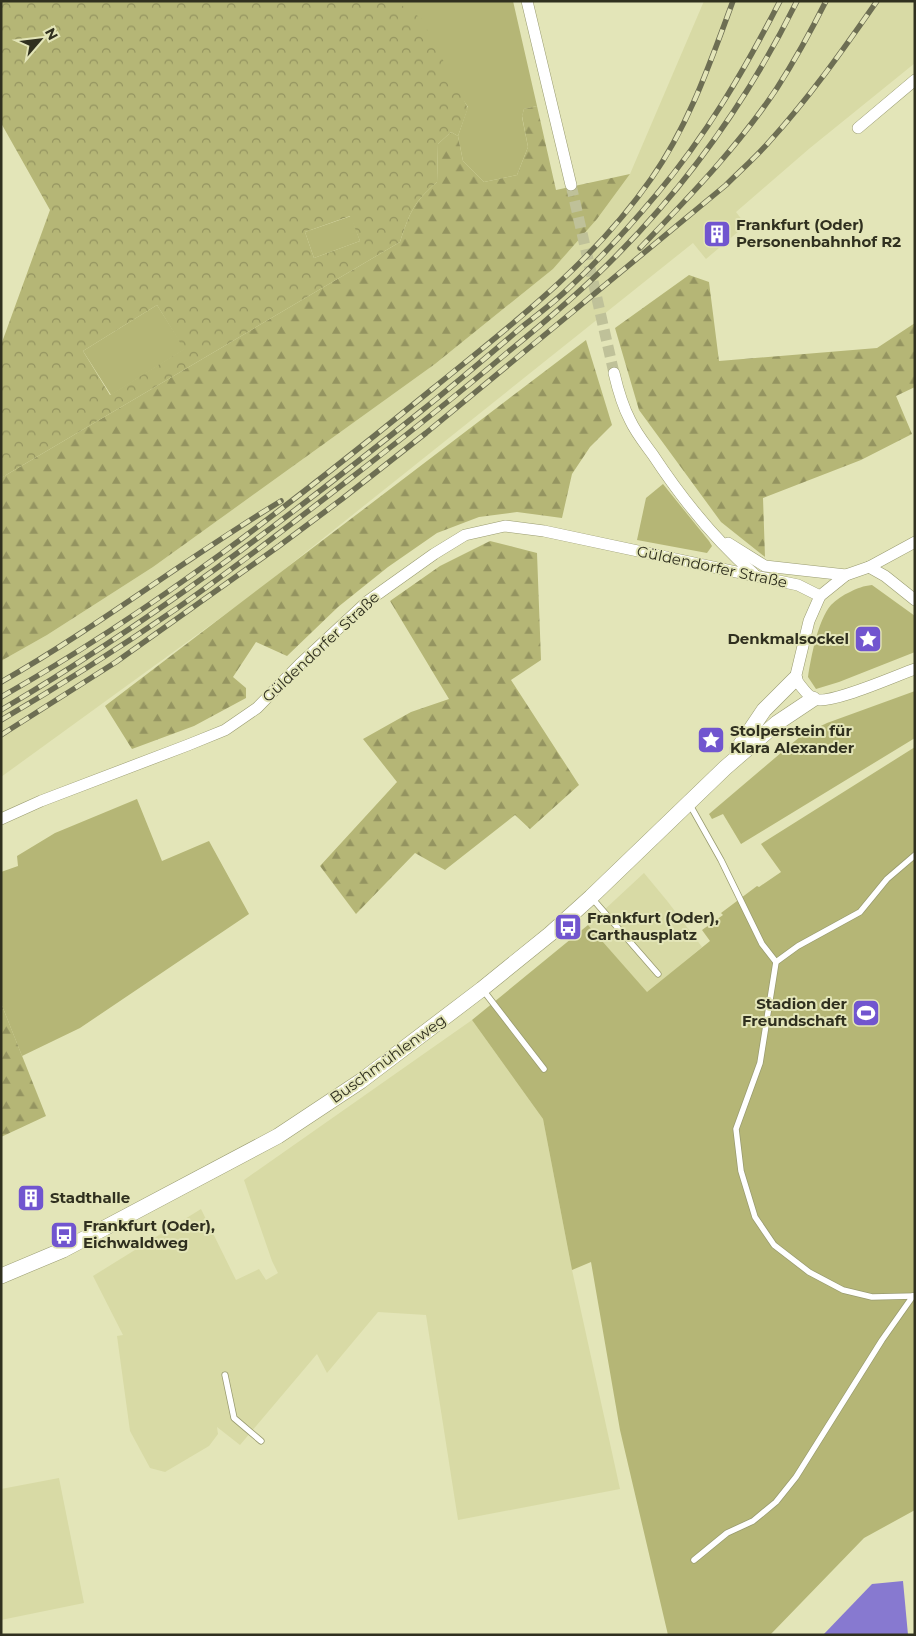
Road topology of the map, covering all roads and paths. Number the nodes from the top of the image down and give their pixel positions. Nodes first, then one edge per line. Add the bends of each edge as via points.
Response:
1 (527, 1) edge
2 (915, 80) edge
3 (858, 128) dead end
4 (571, 185) tunnel mouth
5 (614, 373) tunnel mouth
6 (710, 530) junction
7 (915, 542) edge
8 (868, 567) junction
9 (755, 575) junction
10 (846, 575) junction
11 (820, 596) junction
12 (915, 600) edge
13 (915, 669) edge
14 (795, 679) junction
15 (813, 698) junction
16 (725, 768) junction
17 (688, 803) junction
18 (1, 819) edge
19 (915, 855) edge
20 (591, 897) junction
21 (776, 962) junction
22 (658, 974) dead end
23 (482, 989) junction
24 (544, 1069) dead end
25 (1, 1276) edge
26 (914, 1296) edge
27 (225, 1375) dead end
28 (261, 1440) dead end
29 (694, 1560) dead end

1 - 4 street
2 - 3 street
5 - 6 street via 618,393 631,422 662,469
6 - 9 street
6 - 10 street via 766,566
7 - 8 street
8 - 10 street
8 - 12 street
9 - 11 street, Güldendorfer Straße via 798,585
9 - 18 street, Güldendorfer Straße via 544,531 505,526 465,535 368,601 257,708 225,730 41,800
10 - 11 street
11 - 14 street via 809,622
13 - 15 street via 838,697
14 - 15 street
14 - 16 street, Buschmühlenweg via 764,710
15 - 16 street, Buschmühlenweg via 777,723
16 - 17 street, Buschmühlenweg
17 - 20 street, Buschmühlenweg
17 - 21 lane via 721,860 762,944
19 - 21 lane via 887,879 860,912
20 - 22 lane
20 - 23 street, Buschmühlenweg
21 - 26 lane via 760,1063 736,1129 741,1171 755,1217 774,1245 809,1272 842,1290 872,1297
23 - 24 lane
23 - 25 street, Buschmühlenweg via 361,1081 278,1136 63,1250
26 - 29 lane via 776,1502 753,1521 727,1533
27 - 28 lane via 234,1418

